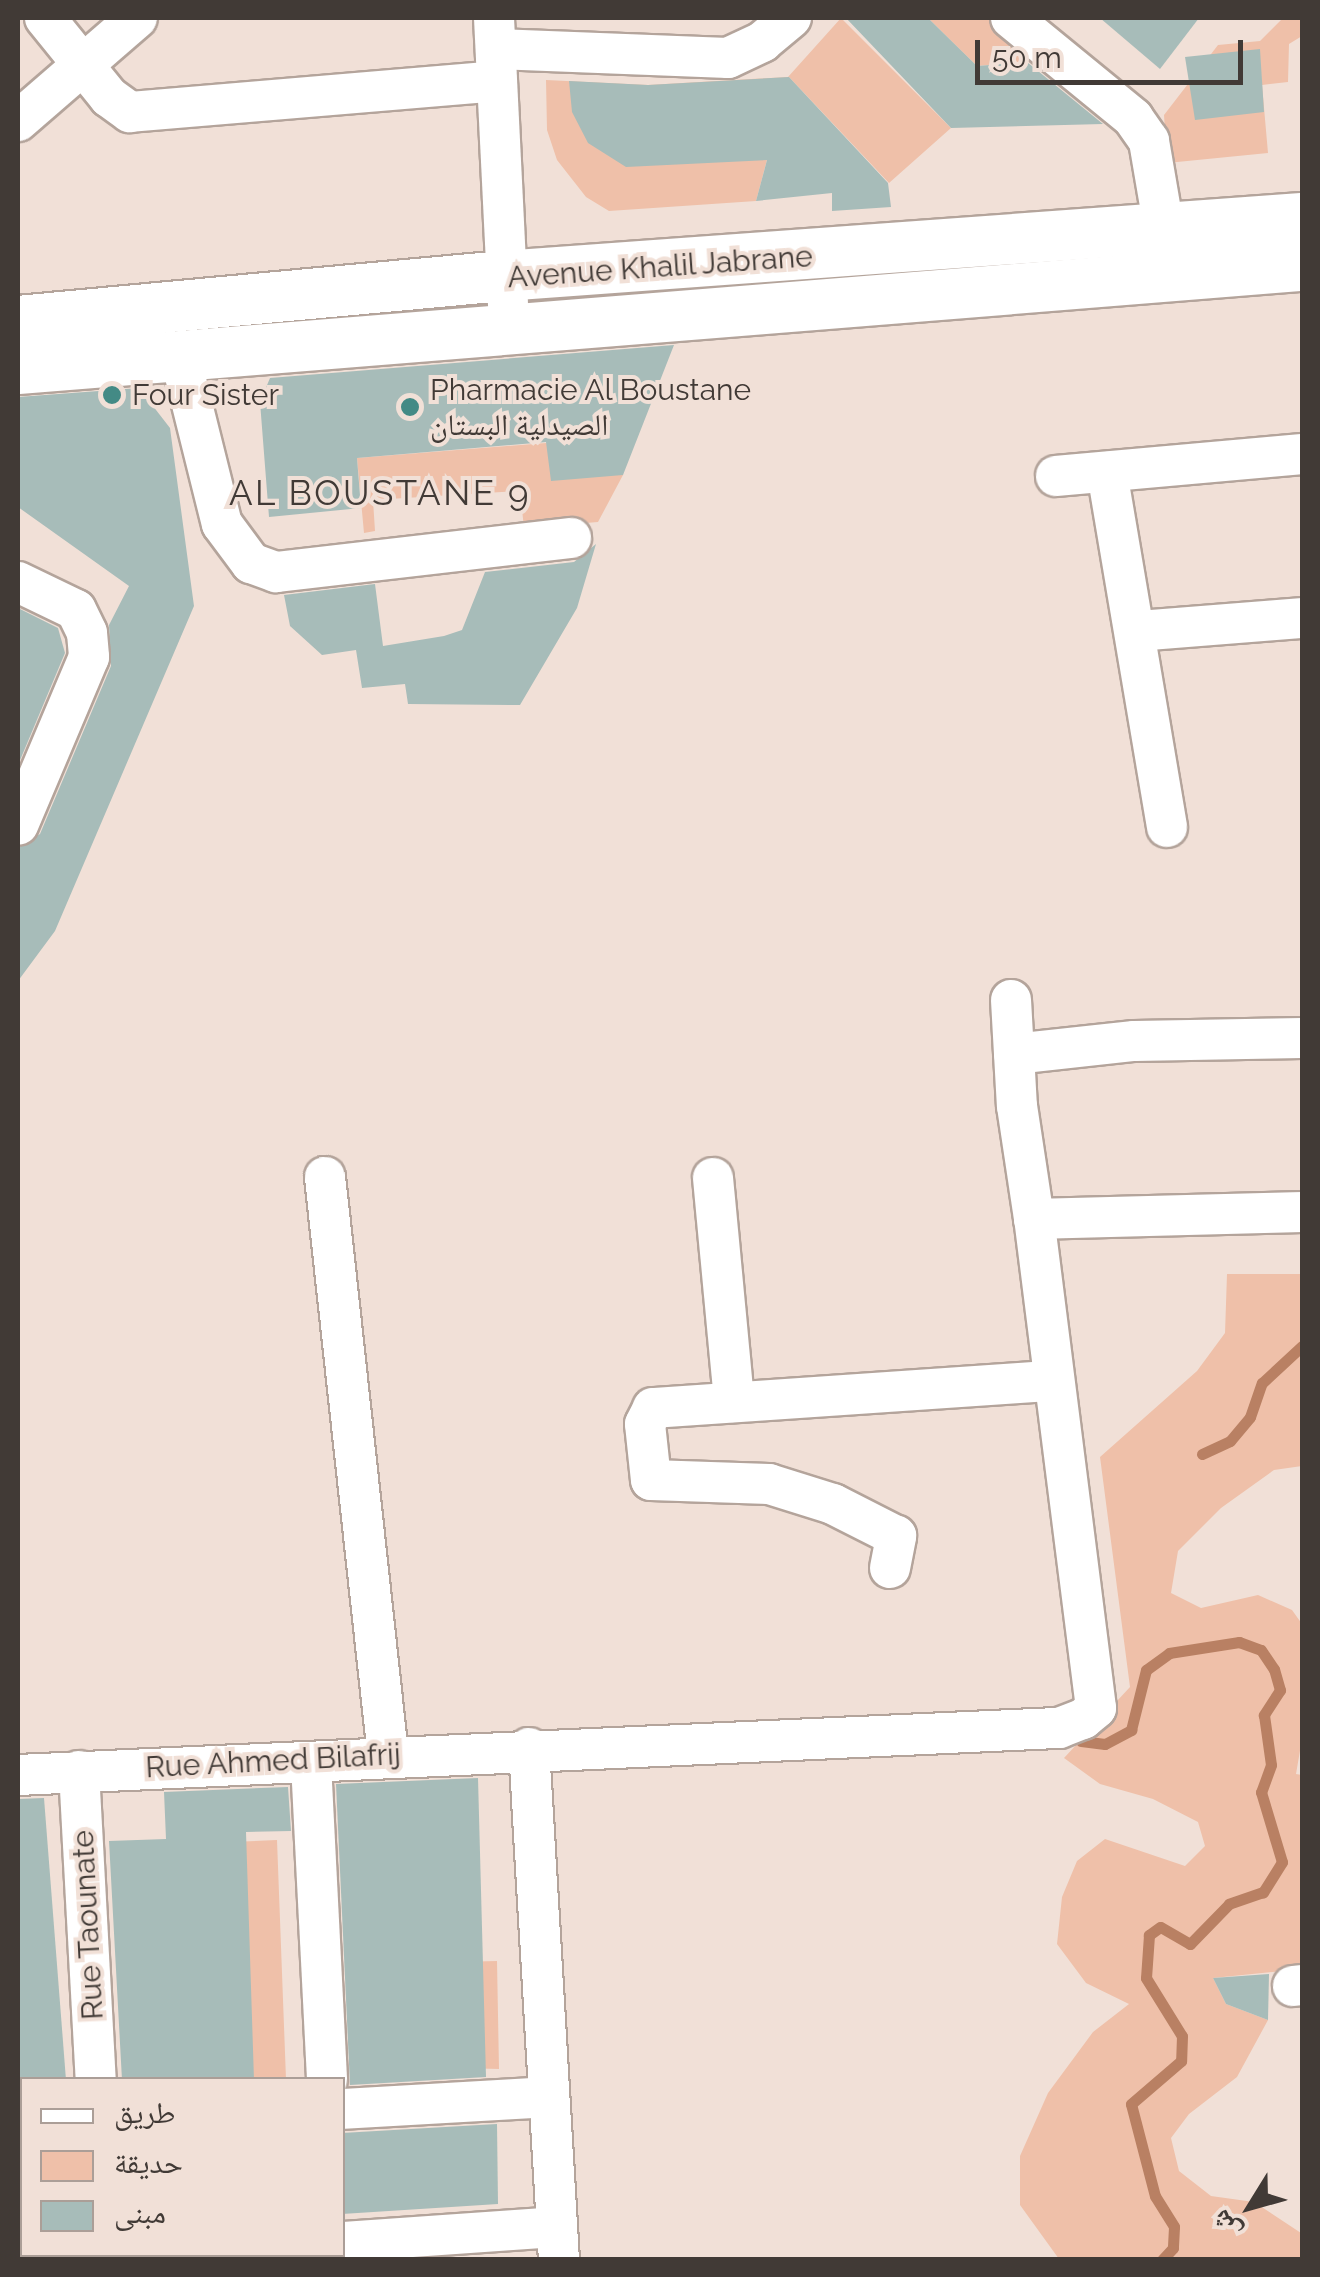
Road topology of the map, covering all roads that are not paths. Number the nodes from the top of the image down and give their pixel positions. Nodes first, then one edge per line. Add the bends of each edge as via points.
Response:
1 (45, 18) edge
2 (137, 18) edge
3 (790, 18) edge
4 (1011, 18) edge
5 (496, 49) edge
6 (84, 64) junction
7 (18, 121) edge
8 (1302, 218) edge
9 (1164, 229) junction
10 (1302, 266) edge
11 (503, 276) junction
12 (18, 321) edge
13 (509, 326) junction
14 (180, 356) junction
15 (18, 368) edge
16 (1302, 454) edge
17 (1107, 472) junction
18 (1056, 476) dead end
19 (571, 538) dead end
20 (18, 582) edge
21 (1302, 618) edge
22 (1137, 631) junction
23 (18, 825) edge
24 (1167, 827) dead end
25 (1011, 1000) dead end
26 (1302, 1038) edge
27 (1014, 1054) junction
28 (325, 1177) dead end
29 (713, 1178) dead end
30 (1302, 1212) edge
31 (1034, 1219) junction
32 (1054, 1381) junction
33 (734, 1402) junction
34 (890, 1568) dead end
35 (529, 1748) junction
36 (388, 1755) junction
37 (311, 1763) junction
38 (80, 1771) junction
39 (18, 1775) edge
40 (96, 2077) edge
41 (327, 2077) edge
42 (548, 2097) junction
43 (345, 2109) edge
44 (558, 2244) edge
45 (346, 2248) edge

1 - 6 street
2 - 6 street
3 - 5 street via 728,58
4 - 9 street via 1133,118 1149,141
5 - 6 street via 130,112 109,98
5 - 11 street
6 - 7 street
8 - 9 main road, Avenue Khalil Jabrane
9 - 11 main road, Avenue Khalil Jabrane
10 - 13 main road, Avenue Khalil Jabrane
11 - 12 main road, Avenue Khalil Jabrane
11 - 13 street
13 - 14 main road, Avenue Khalil Jabrane
14 - 15 main road, Avenue Khalil Jabrane
14 - 19 street via 222,524 251,563 276,572
16 - 17 street
17 - 18 street
17 - 22 street
20 - 23 street via 76,610 88,633 88,657
21 - 22 street
22 - 24 street
25 - 27 street
26 - 27 street via 1134,1041
27 - 31 street
28 - 36 street
29 - 33 street
30 - 31 street
31 - 32 street
32 - 33 street
32 - 35 street, Rue Ahmed Bilafrij via 1096,1708 1083,1719 1059,1728
33 - 34 street via 654,1408 645,1424 651,1480 769,1484 833,1504 896,1536
35 - 36 street, Rue Ahmed Bilafrij
35 - 42 street
36 - 37 street, Rue Ahmed Bilafrij
37 - 38 street, Rue Ahmed Bilafrij
37 - 41 street
38 - 39 street, Rue Ahmed Bilafrij
38 - 40 street, Rue Taounate
42 - 43 street
42 - 44 street
44 - 45 street

